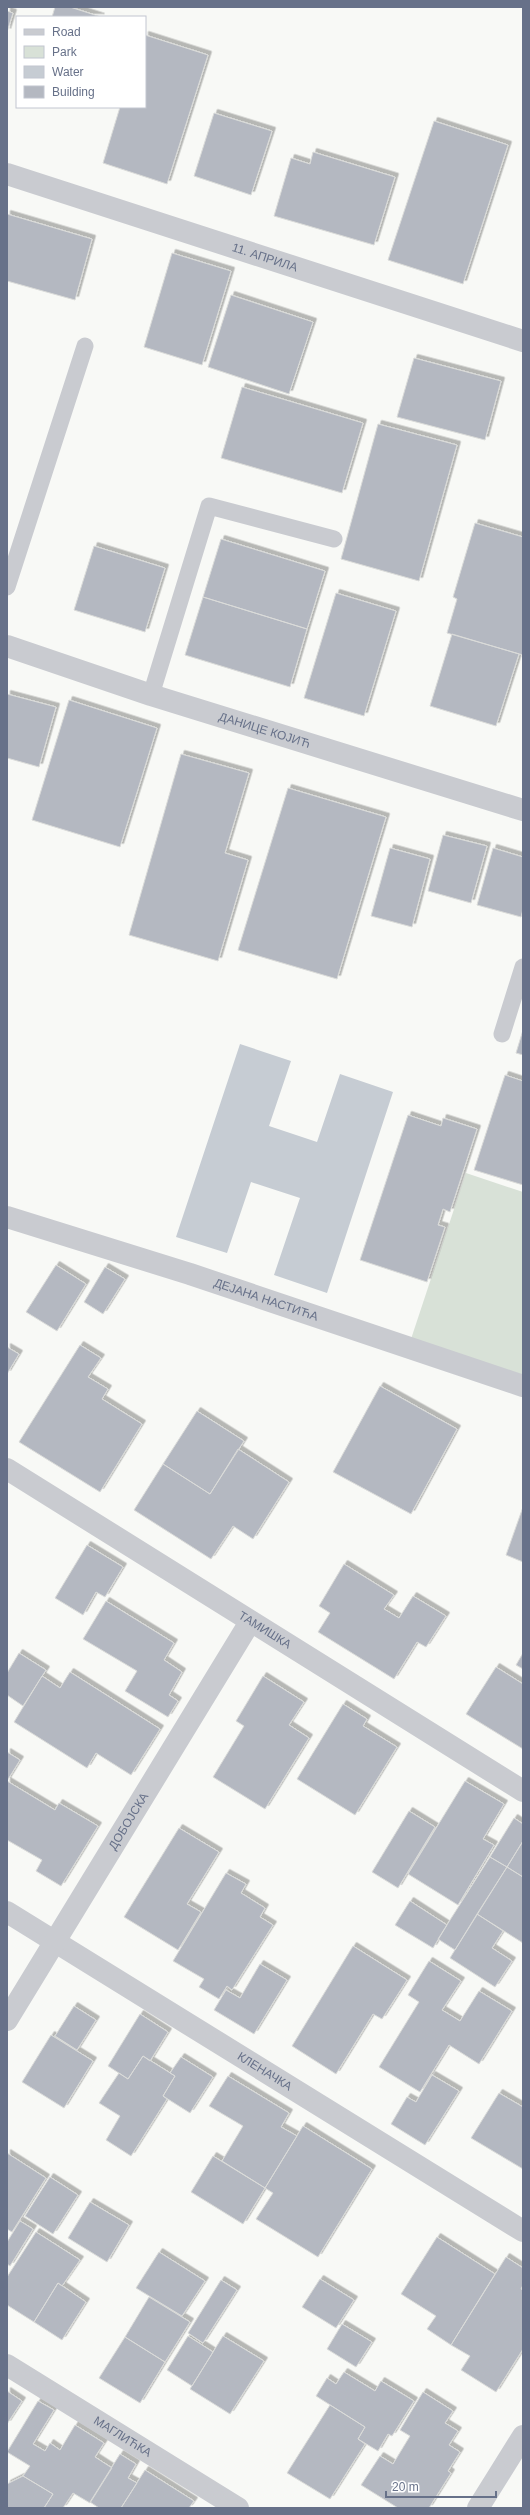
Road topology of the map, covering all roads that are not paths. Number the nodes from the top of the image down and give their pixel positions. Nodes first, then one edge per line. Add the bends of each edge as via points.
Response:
1 (7, 174) edge
2 (523, 341) edge
3 (85, 346) dead end
4 (334, 539) dead end
5 (7, 587) edge
6 (7, 646) edge
7 (151, 695) junction
8 (523, 810) edge
9 (523, 967) edge
10 (502, 1034) dead end
11 (7, 1217) edge
12 (523, 1386) edge
13 (7, 1469) edge
14 (250, 1622) junction
15 (523, 1791) edge
16 (7, 1912) edge
17 (56, 1942) junction
18 (7, 2020) edge
19 (523, 2231) edge
20 (7, 2365) edge
21 (523, 2436) edge
22 (238, 2508) edge
23 (478, 2508) edge

1 - 2 street, 11. АПРИЛА
3 - 5 lane
4 - 7 lane via 209,506
6 - 7 street, ДАНИЦЕ КОЈИЋ
7 - 8 street, ДАНИЦЕ КОЈИЋ
9 - 10 lane
11 - 12 street, ДЕЈАНА НАСТИЋА via 190,1274
13 - 14 street, ТАМИШКА
14 - 15 street, ТАМИШКА
14 - 17 street, ДОБОЈСКА
16 - 17 street, КЛЕНАЧКА
17 - 18 street, ДОБОЈСКА
17 - 19 street, КЛЕНАЧКА
20 - 22 street, МАГЛИЋКА
21 - 23 street

